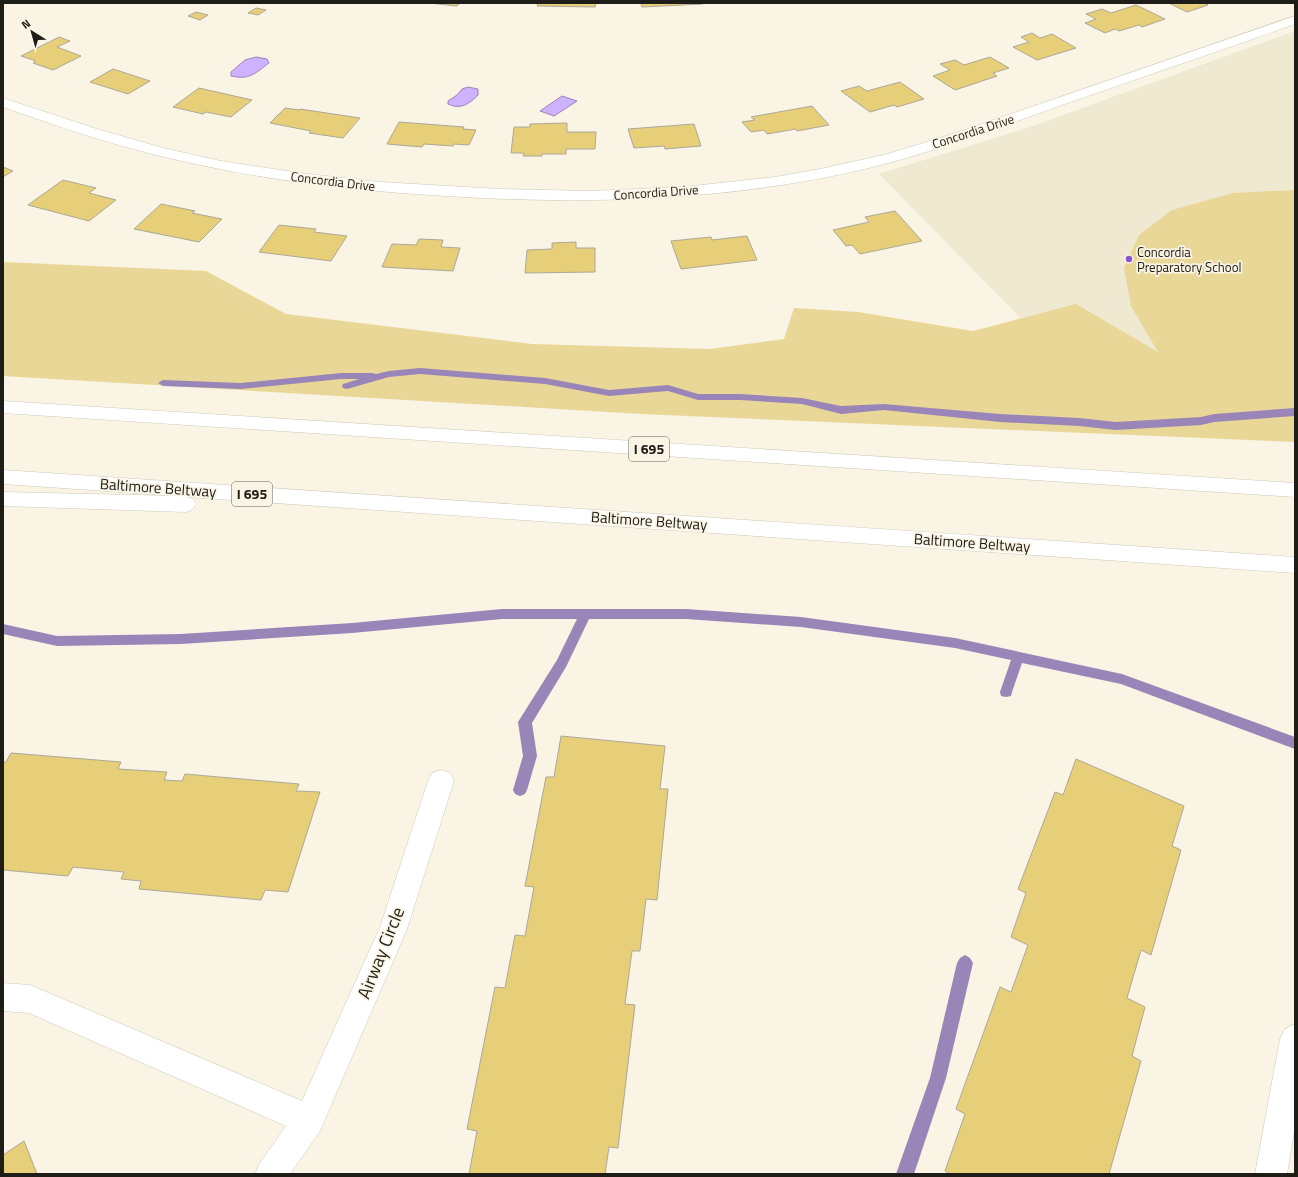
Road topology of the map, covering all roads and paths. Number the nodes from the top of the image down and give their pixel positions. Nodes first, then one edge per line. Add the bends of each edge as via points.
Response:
1 (1295, 20) edge
2 (3, 102) edge
3 (3, 407) edge
4 (3, 477) edge
5 (1295, 490) edge
6 (3, 500) edge
7 (502, 511) junction
8 (1295, 565) edge
9 (441, 781) dead end
10 (3, 997) edge
11 (1295, 1039) edge
12 (309, 1120) junction
13 (271, 1174) edge
14 (1271, 1174) edge

1 - 2 main road, Concordia Drive via 918,150 809,176 672,193 611,196 481,194 359,185 295,177 151,149 102,136
3 - 5 main road, I 695
4 - 7 main road, Baltimore Beltway / I 695
6 - 7 main road
7 - 8 main road, Baltimore Beltway / I 695
9 - 12 main road, Airway Circle via 393,929
10 - 12 main road via 30,999
11 - 14 main road
12 - 13 main road, Airway Circle

